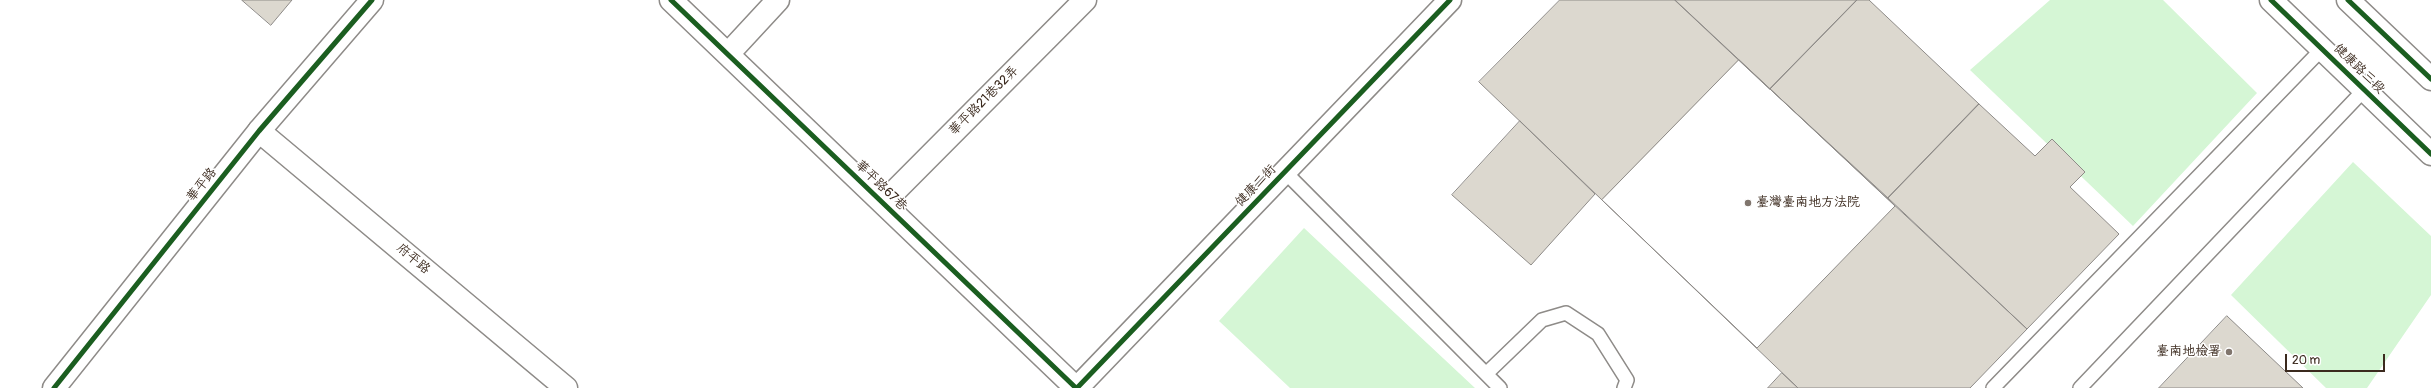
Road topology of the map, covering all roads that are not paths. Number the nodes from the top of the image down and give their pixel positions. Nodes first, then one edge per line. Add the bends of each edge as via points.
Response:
1 (372, 0) edge
2 (671, 0) edge
3 (778, 0) edge
4 (1085, 0) edge
5 (1450, 0) edge
6 (2271, 0) edge
7 (2348, 0) edge
8 (2322, 49) junction
9 (728, 54) junction
10 (2431, 79) edge
11 (2365, 89) junction
12 (259, 131) junction
13 (2431, 154) edge
14 (1285, 172) junction
15 (883, 203) junction
16 (1486, 374) junction
17 (54, 388) edge
18 (566, 388) edge
19 (1076, 388) edge
20 (1500, 388) edge
21 (1624, 388) edge
22 (1993, 388) edge
23 (2080, 388) edge

1 - 12 street, 華平路
2 - 9 street, 華平路67巷
3 - 9 street
4 - 15 street, 華平路21巷32弄
5 - 14 street, 健康二街
6 - 8 street, 健康路三段
7 - 10 street
8 - 11 street, 健康路三段
8 - 22 lane
9 - 15 street, 華平路67巷
11 - 13 street, 健康路三段
11 - 23 lane
12 - 17 street, 華平路
12 - 18 street, 府平路
14 - 16 lane
14 - 19 street, 健康二街
15 - 19 street, 華平路67巷
16 - 20 lane
16 - 21 lane via 1542,320 1566,313 1598,334 1627,380

